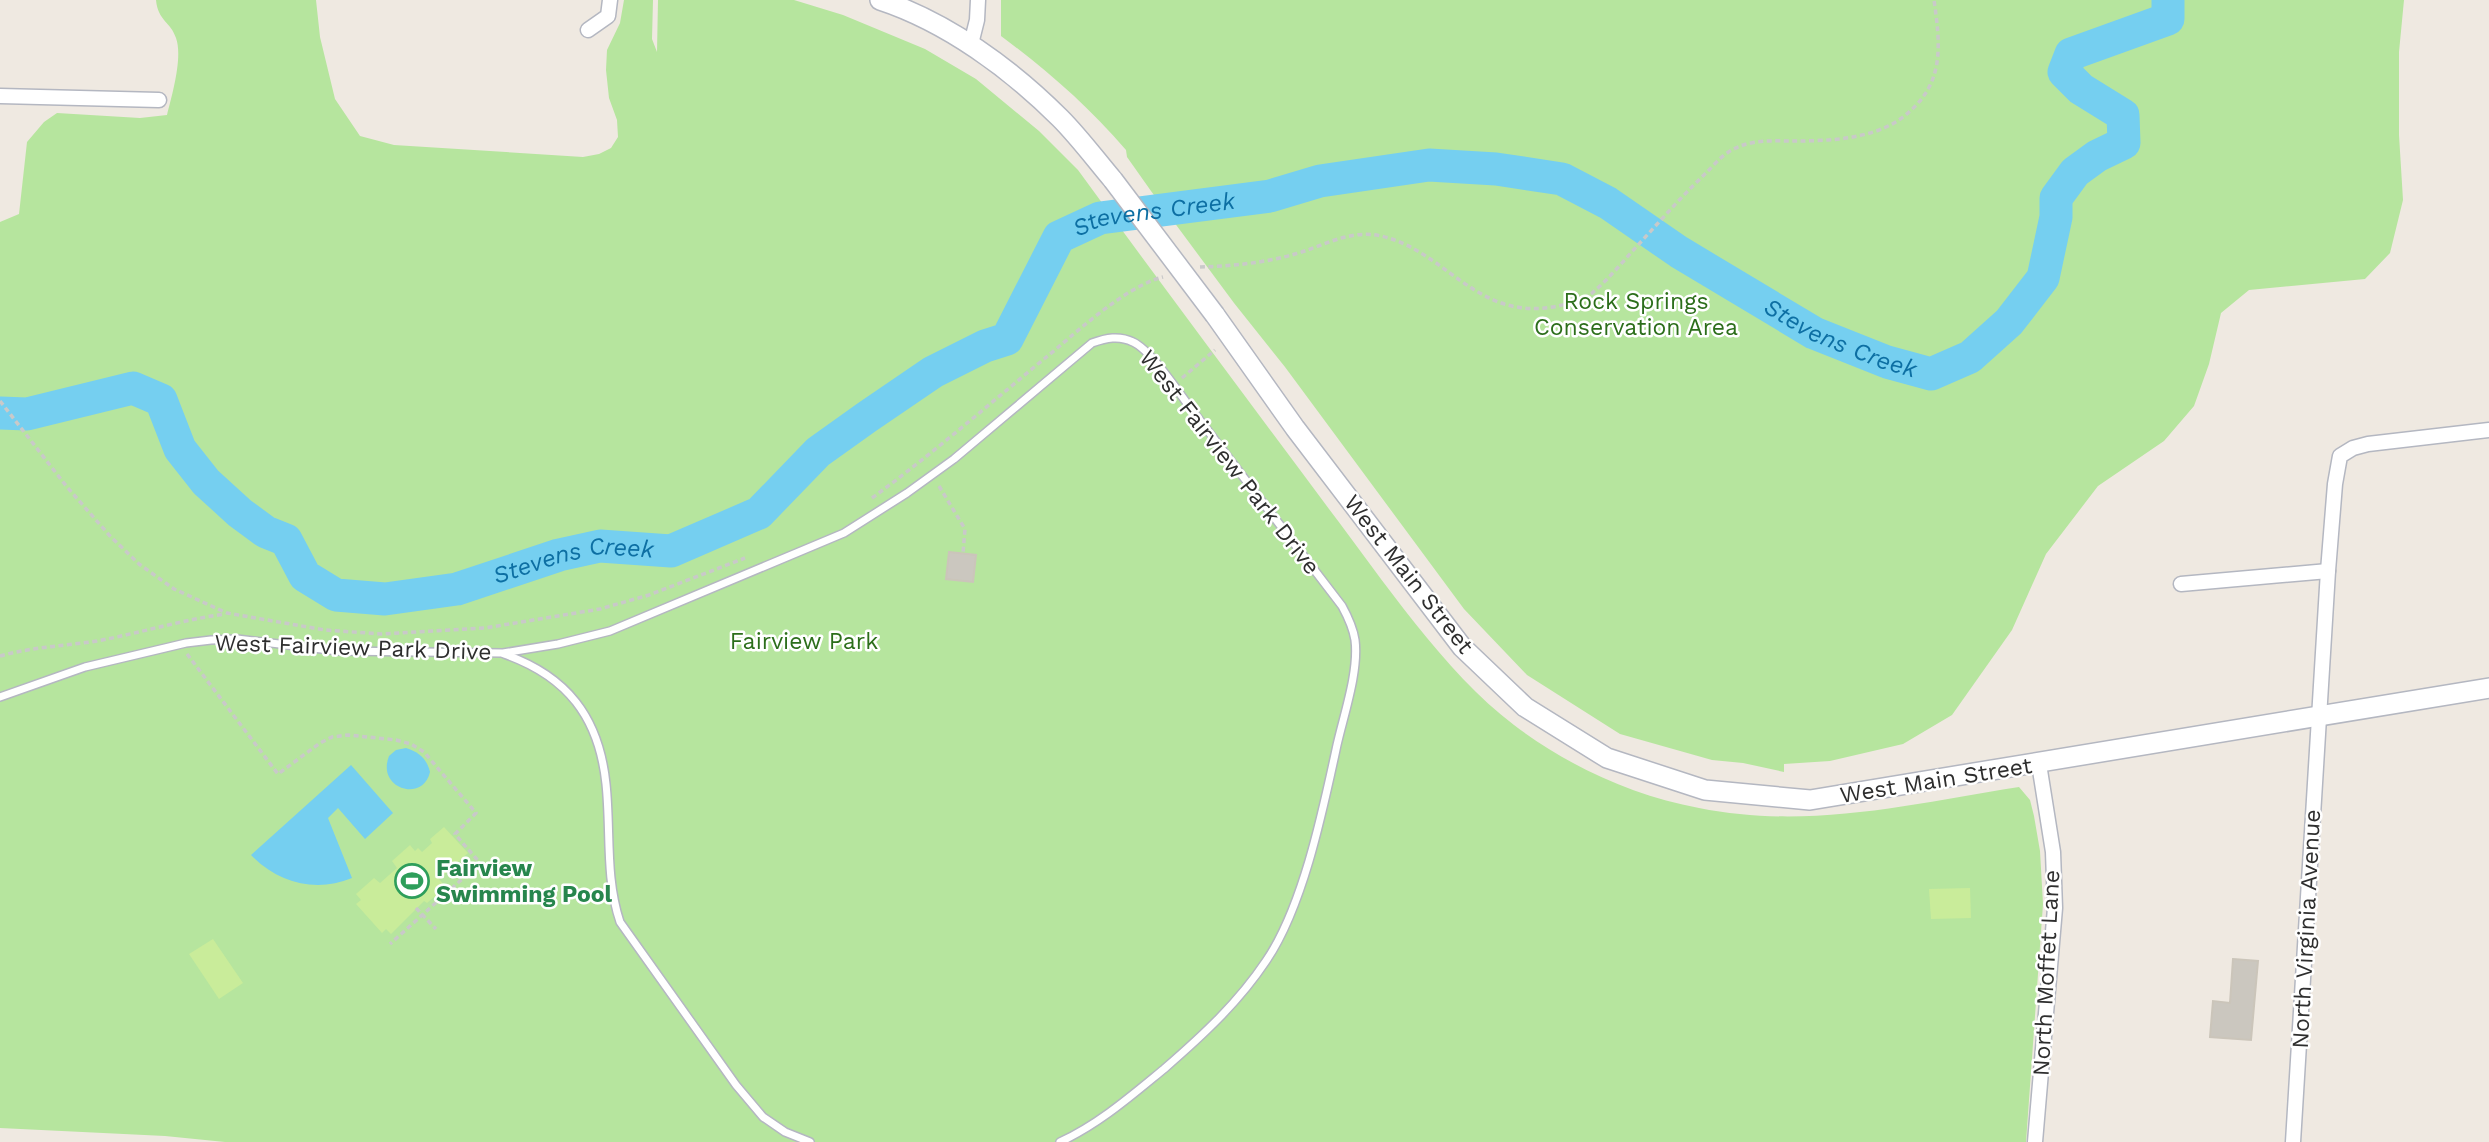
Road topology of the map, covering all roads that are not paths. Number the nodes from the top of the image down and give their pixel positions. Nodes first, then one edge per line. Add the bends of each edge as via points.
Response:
1 (610, 0) edge
2 (880, 0) edge
3 (978, 0) edge
4 (588, 30) dead end
5 (971, 44) junction
6 (0, 96) edge
7 (159, 100) dead end
8 (2489, 430) edge
9 (2328, 571) junction
10 (2181, 584) dead end
11 (503, 653) junction
12 (2489, 688) edge
13 (0, 697) edge
14 (2319, 716) junction
15 (2039, 764) junction
16 (810, 1142) edge
17 (1060, 1142) edge
18 (2035, 1142) edge
19 (2293, 1142) edge

1 - 4 street via 608,16
2 - 5 street, West Main Street
3 - 5 street
5 - 15 street, West Main Street, bridge via 1061,119 1113,180 1462,646 1525,707 1607,758 1705,790 1810,800
6 - 7 street
8 - 9 street, North Virginia Avenue via 2368,444 2340,456
9 - 10 street
9 - 14 street, North Virginia Avenue
11 - 13 lane, West Fairview Park Drive via 338,651 211,640 85,667
11 - 16 lane, West Fairview Park Drive via 544,671 562,686 595,733 606,785 612,900 620,922 762,1117
11 - 17 lane, West Fairview Park Drive via 584,638 650,616 837,537 932,475 1092,343 1113,338 1143,349 1342,606 1355,642 1354,664 1310,853 1289,918 1268,959 1212,1027 1126,1100
12 - 14 street, West Main Street
14 - 15 street, West Main Street
14 - 19 street, North Virginia Avenue
15 - 18 street, North Moffet Lane via 2053,852 2055,908

